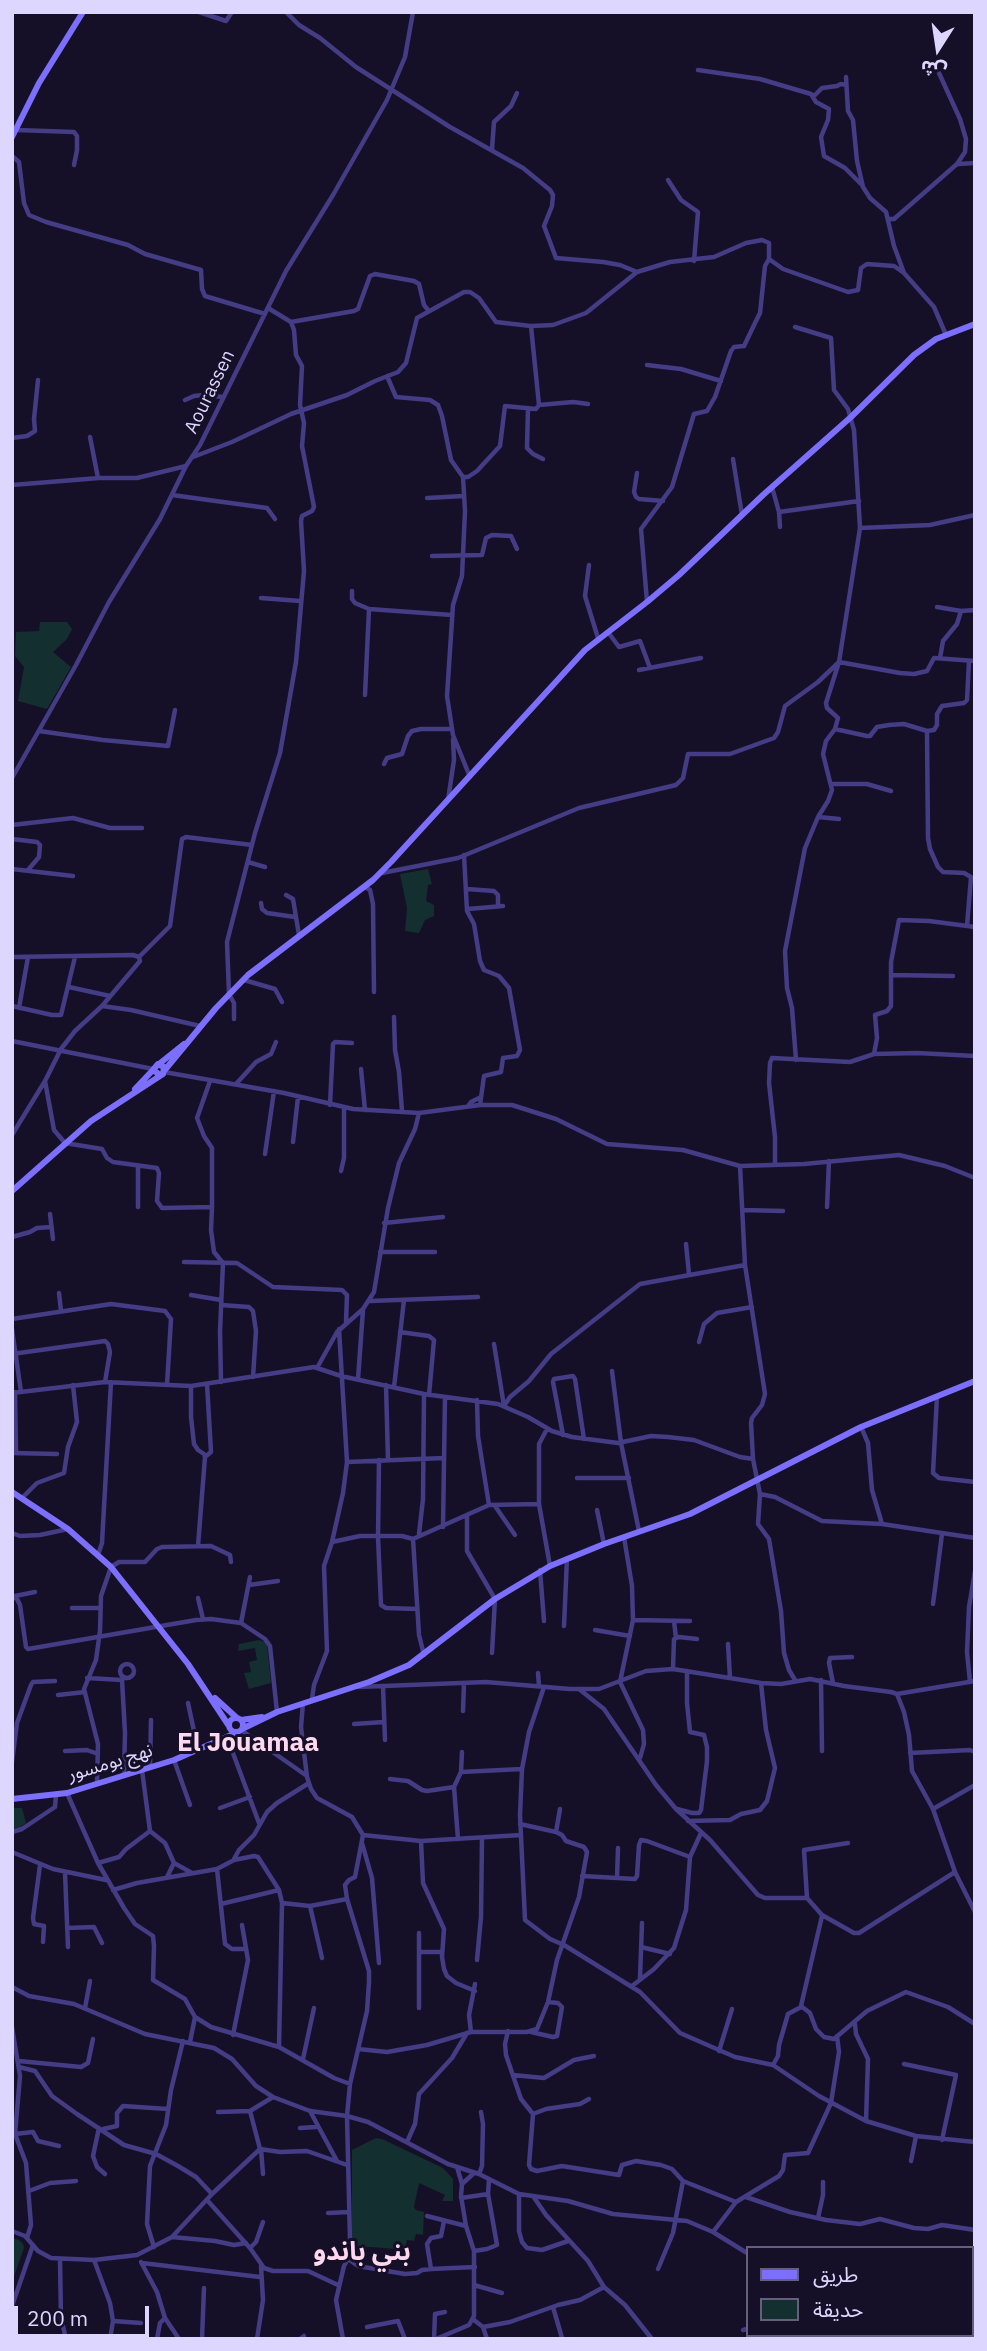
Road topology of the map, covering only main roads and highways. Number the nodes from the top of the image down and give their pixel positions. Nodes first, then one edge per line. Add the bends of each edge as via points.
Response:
1 (83, 12) edge
2 (14, 134) edge
3 (975, 324) edge
4 (12, 1191) edge
5 (975, 1381) edge
6 (13, 1493) edge
7 (204, 1686) junction
8 (264, 1717) junction
9 (239, 1719) junction
10 (229, 1727) junction
11 (240, 1730) junction
12 (213, 1744) junction
13 (12, 1798) edge

1 - 2 main road
3 - 4 main road via 927,344 647,602 598,638 378,875 243,979 159,1070 100,1114
5 - 8 main road, نهج بومسور via 861,1427 690,1514 540,1570 425,1656 390,1674
6 - 7 main road via 68,1529 111,1567
7 - 9 main road
7 - 10 main road
8 - 9 main road, نهج بومسور
8 - 11 main road, نهج بومسور
9 - 10 main road, نهج بومسور via 232,1719
9 - 11 main road
10 - 11 main road
10 - 12 main road, نهج بومسور
11 - 12 main road, نهج بومسور
12 - 13 main road, نهج بومسور via 66,1793

